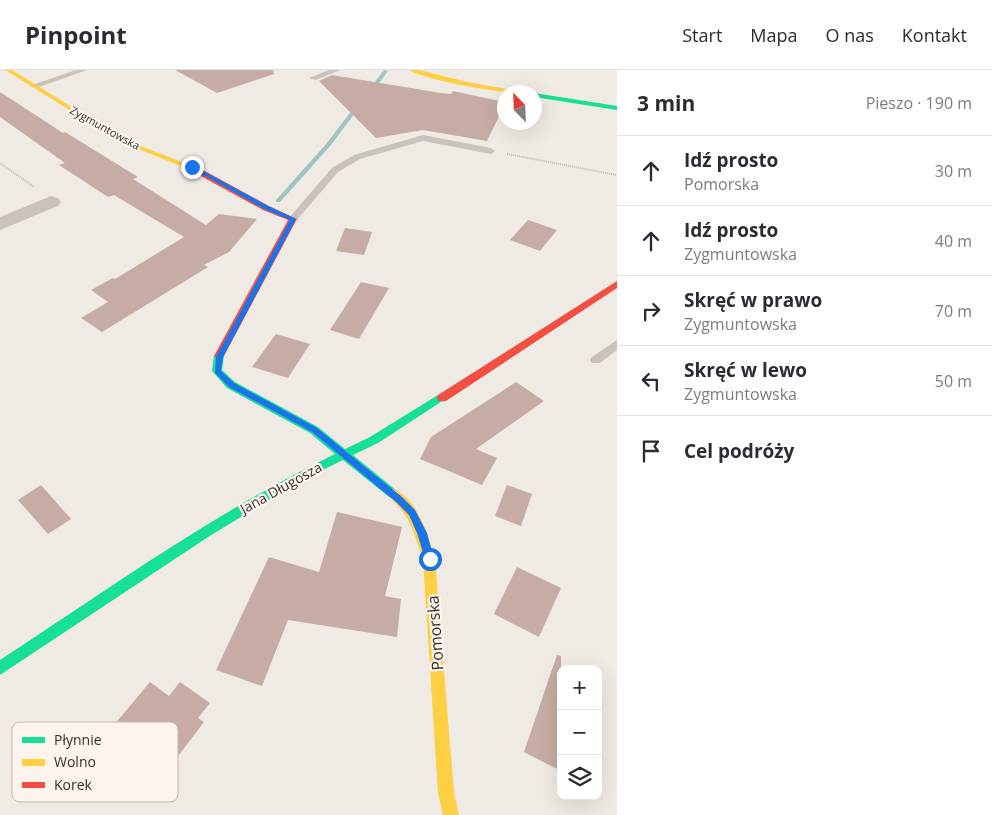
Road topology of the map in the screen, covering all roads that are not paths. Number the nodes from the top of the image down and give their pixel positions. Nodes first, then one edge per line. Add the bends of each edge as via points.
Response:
1 (8, 70) edge
2 (83, 70) edge
3 (336, 70) edge
4 (412, 70) edge
5 (313, 78) dead end
6 (33, 86) junction
7 (497, 88) edge
8 (542, 96) edge
9 (617, 108) edge
10 (492, 151) road end
11 (51, 202) road end
12 (293, 219) junction
13 (0, 224) edge
14 (617, 284) edge
15 (617, 344) edge
16 (596, 360) dead end
17 (344, 454) junction
18 (0, 668) edge
19 (451, 815) edge

1 - 6 street, Zygmuntowska
2 - 6 lane
3 - 5 lane
4 - 7 street
6 - 12 street, Zygmuntowska via 123,141 192,167 266,208
8 - 9 street
10 - 12 lane via 424,138 357,157 334,170
11 - 13 street
12 - 17 street via 219,357 218,371 231,385 314,430
14 - 17 street, Jana Długosza via 420,412
15 - 16 lane
17 - 18 street, Jana Długosza via 296,478 204,533
17 - 19 street, Pomorska via 412,512 430,559 446,793

